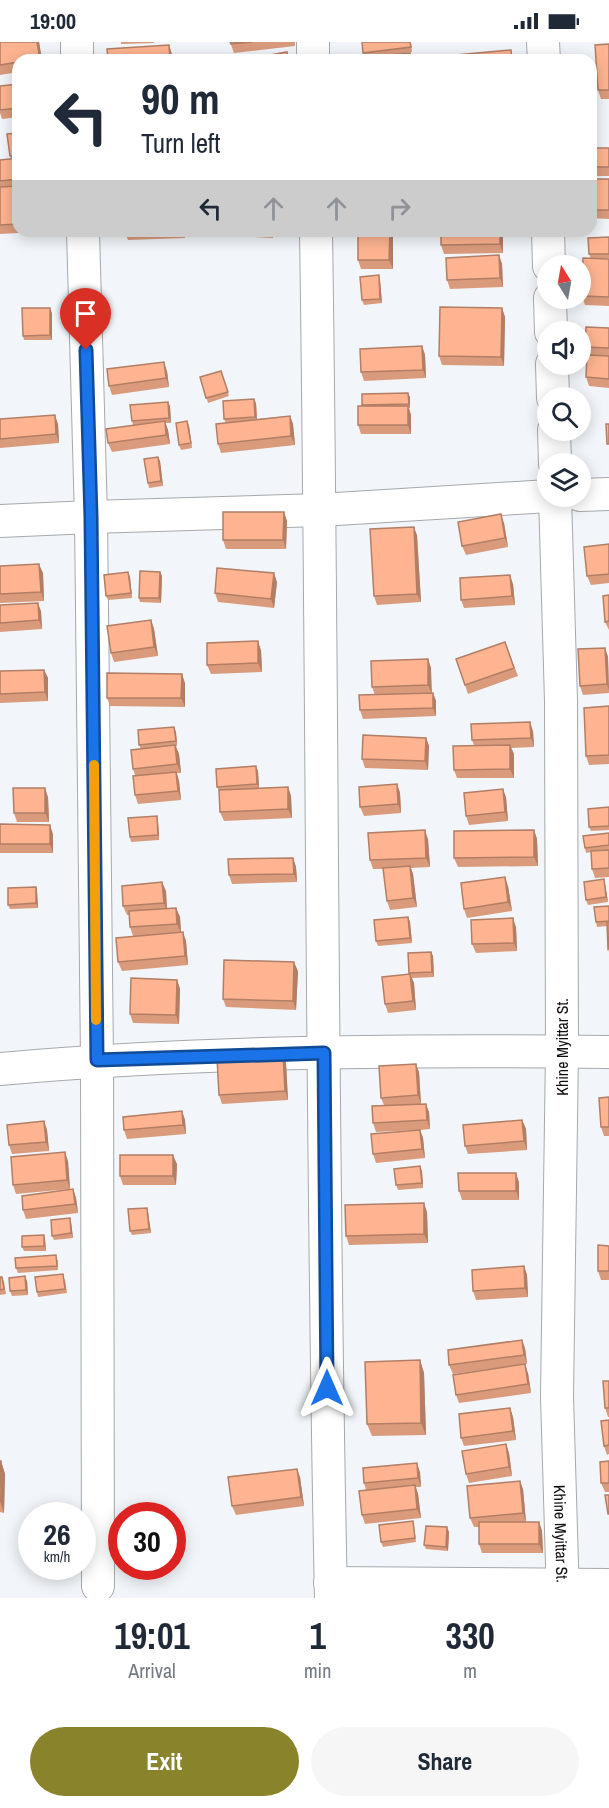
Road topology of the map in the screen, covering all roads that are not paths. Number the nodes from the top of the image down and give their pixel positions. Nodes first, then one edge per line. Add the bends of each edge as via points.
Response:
1 (82, 237) edge
2 (316, 237) edge
3 (548, 237) edge
4 (549, 255) edge
5 (609, 494) edge
6 (591, 495) edge
7 (537, 497) edge
8 (555, 507) edge
9 (320, 510) junction
10 (91, 517) junction
11 (0, 521) edge
12 (562, 1051) junction
13 (609, 1052) edge
14 (324, 1053) junction
15 (97, 1060) junction
16 (0, 1069) edge
17 (609, 1585) edge
18 (98, 1586) dead end
19 (330, 1591) edge
20 (563, 1592) edge

1 - 10 street
2 - 9 street
3 - 4 street
5 - 6 street
7 - 9 street
8 - 12 street, Khine Myittar St. via 561,713
9 - 10 street
9 - 14 street
10 - 11 street
10 - 15 street
12 - 13 street
12 - 14 street
12 - 20 street, Khine Myittar St. via 558,1396
14 - 15 street
14 - 19 street
15 - 16 street
15 - 18 street
17 - 20 street
19 - 20 street

